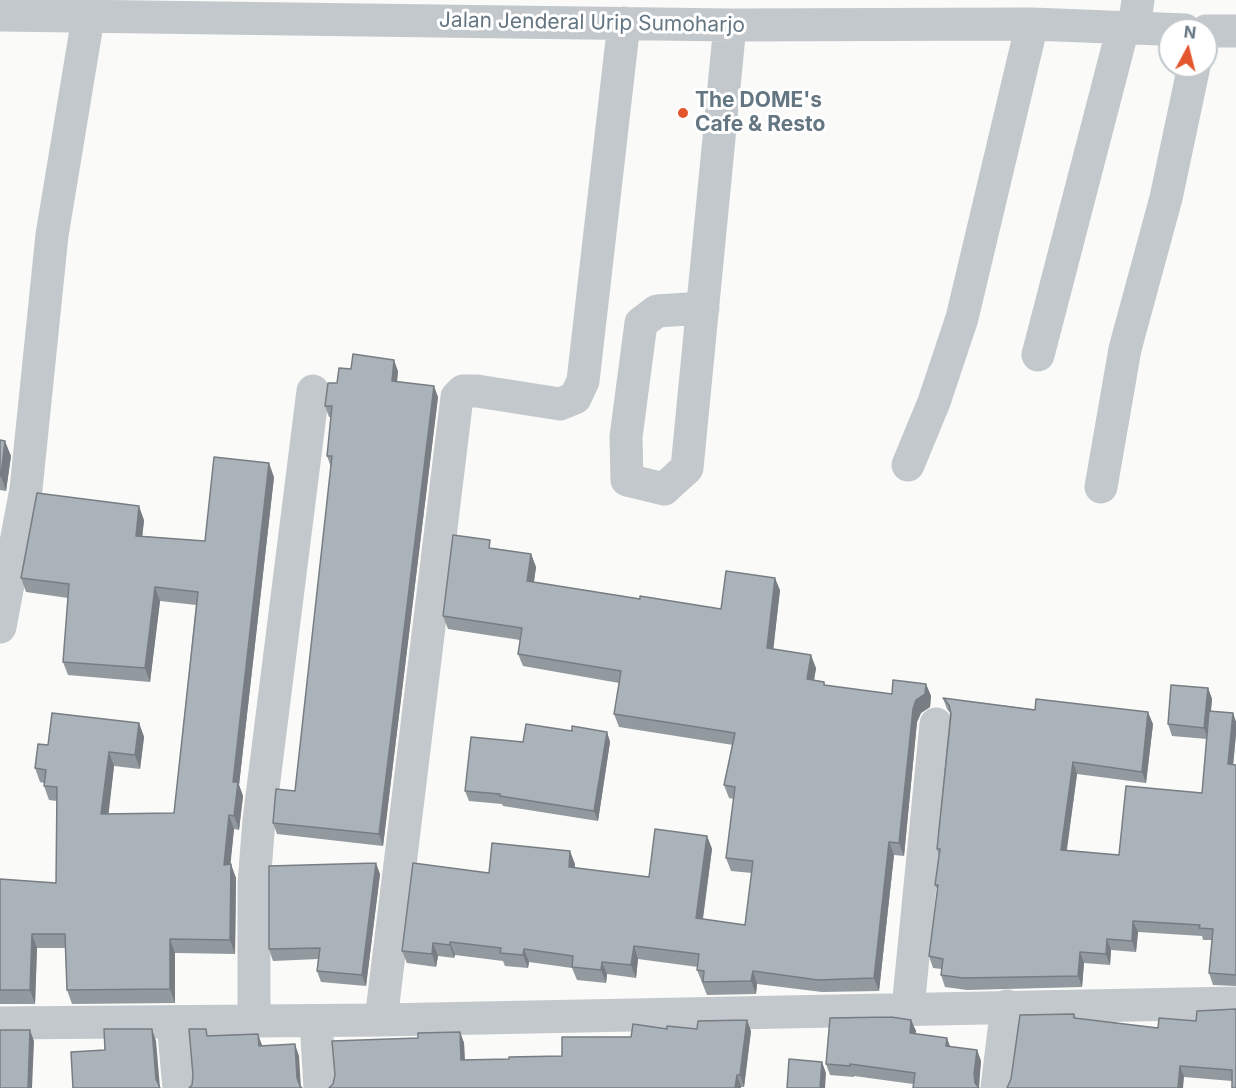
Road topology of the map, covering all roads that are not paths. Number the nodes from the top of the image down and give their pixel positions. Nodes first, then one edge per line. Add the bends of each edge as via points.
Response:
1 (89, 8) edge
2 (936, 12) edge
3 (0, 15) edge
4 (749, 16) edge
5 (1132, 19) edge
6 (624, 23) junction
7 (1032, 24) junction
8 (1158, 24) edge
9 (1218, 31) edge
10 (1236, 31) edge
11 (1191, 78) edge
12 (703, 308) junction
13 (1038, 355) dead end
14 (313, 391) dead end
15 (908, 465) dead end
16 (1101, 488) dead end
17 (0, 627) edge
18 (936, 724) dead end
19 (1236, 1004) edge
20 (1007, 1006) junction
21 (908, 1008) junction
22 (381, 1020) junction
23 (316, 1021) junction
24 (173, 1022) junction
25 (254, 1022) junction
26 (0, 1023) edge
27 (179, 1088) edge
28 (320, 1088) edge
29 (997, 1088) edge

1 - 3 street, Jalan Jenderal Urip Sumoharjo
1 - 6 street, Jalan Jenderal Urip Sumoharjo
1 - 17 street via 52,235 26,489
2 - 4 street, Jalan Jenderal Urip Sumoharjo
2 - 7 street, Jalan Jenderal Urip Sumoharjo
4 - 6 street, Jalan Jenderal Urip Sumoharjo
4 - 12 street
5 - 7 street, Jalan Jenderal Urip Sumoharjo
5 - 8 street, Jalan Jenderal Urip Sumoharjo
5 - 13 street
6 - 22 street via 583,381 575,398 560,404 477,391 464,391 457,397
7 - 15 street via 962,318
9 - 10 street
11 - 16 street via 1166,198 1125,349
12 - 12 street via 687,468 664,489 627,480 626,437 641,323 657,311
14 - 25 street via 259,820 254,884
18 - 21 street
19 - 20 street
20 - 21 street
20 - 29 street
21 - 22 street
22 - 23 street
23 - 25 street
23 - 28 street
24 - 25 street
24 - 26 street
24 - 27 street

